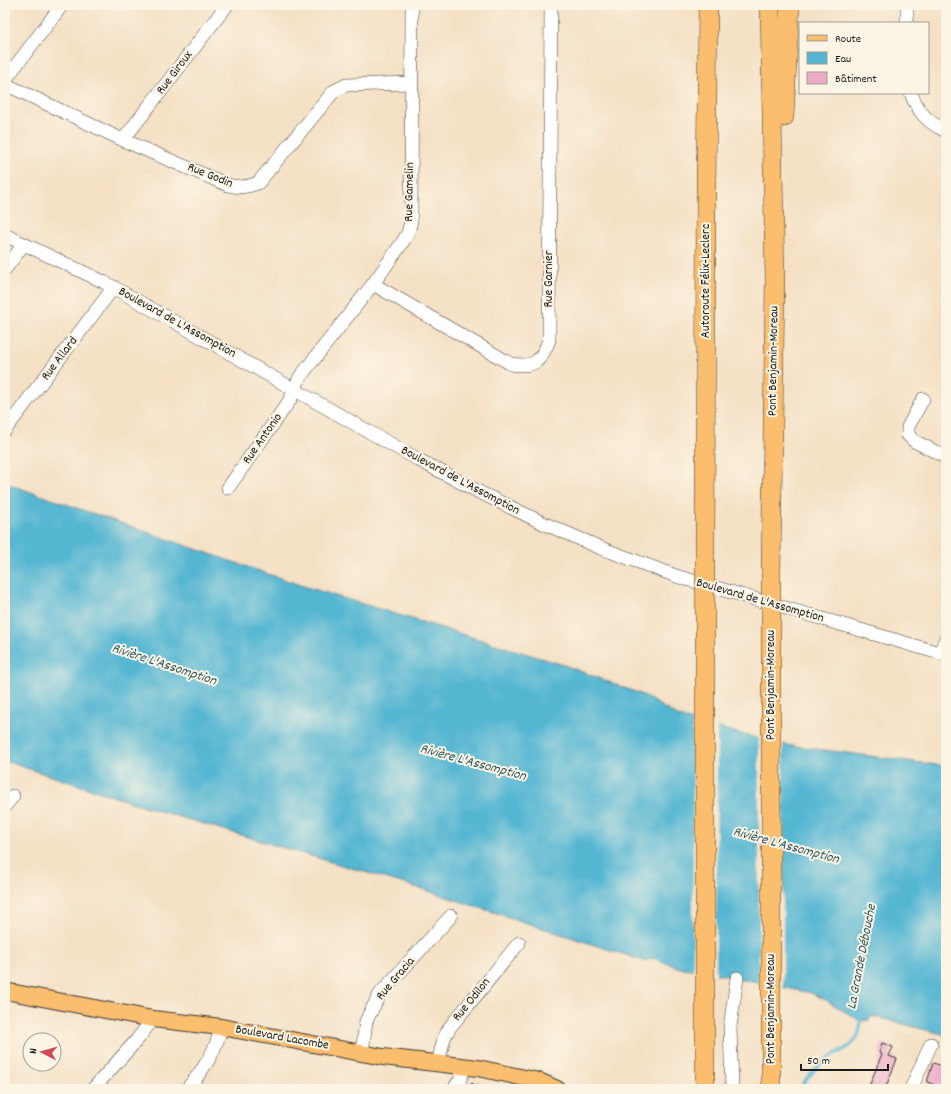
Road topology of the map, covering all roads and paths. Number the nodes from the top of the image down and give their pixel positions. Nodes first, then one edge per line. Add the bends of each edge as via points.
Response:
1 (62, 5) edge
2 (226, 5) edge
3 (412, 5) edge
4 (551, 5) edge
5 (698, 5) edge
6 (708, 5) edge
7 (770, 5) edge
8 (790, 5) edge
9 (907, 5) edge
10 (907, 22) edge
11 (5, 80) edge
12 (5, 84) edge
13 (411, 84) junction
14 (911, 94) edge
15 (946, 131) edge
16 (124, 140) junction
17 (706, 188) junction
18 (5, 235) edge
19 (24, 244) junction
20 (5, 269) edge
21 (775, 281) junction
22 (373, 284) junction
23 (114, 287) junction
24 (295, 389) junction
25 (923, 399) dead end
26 (5, 430) edge
27 (946, 457) edge
28 (228, 488) dead end
29 (946, 638) edge
30 (943, 654) edge
31 (451, 916) dead end
32 (519, 943) dead end
33 (737, 978) dead end
34 (5, 990) edge
35 (153, 1019) junction
36 (221, 1027) junction
37 (931, 1044) dead end
38 (362, 1053) junction
39 (438, 1063) junction
40 (465, 1066) junction
41 (472, 1085) dead end
42 (93, 1089) edge
43 (187, 1089) edge
44 (454, 1089) edge
45 (489, 1089) edge
46 (556, 1089) edge
47 (705, 1089) edge
48 (732, 1089) edge
49 (771, 1089) edge
50 (911, 1089) edge

1 - 11 street
2 - 16 street, Rue Giroux
3 - 13 street, Rue Gamelin
4 - 22 street, Rue Garnier via 549,340 544,355 534,364 511,364
5 - 17 highway
6 - 17 highway, Autoroute Félix-Leclerc
7 - 21 highway
8 - 21 highway
9 - 10 street
12 - 16 street, Rue Godin
13 - 16 street, Rue Godin via 346,85 334,91 258,183 247,187 228,185
13 - 22 street, Rue Gamelin via 408,233
14 - 15 street via 917,108 930,121
17 - 47 highway, Autoroute Félix-Leclerc, bridge
18 - 19 street, Boulevard de L'Assomption
19 - 20 street
19 - 23 street, Boulevard de L'Assomption
21 - 49 highway, Pont Benjamin-Moreau, bridge via 771,573
22 - 24 street, Rue Gamelin via 300,377
23 - 24 street, Boulevard de L'Assomption
23 - 26 street, Rue Allard
24 - 28 street, Rue Antonio
24 - 30 street, Boulevard de L'Assomption via 464,484 601,548 699,583
25 - 27 street via 908,427 908,435 914,441
29 - 30 street
31 - 38 street, Rue Gracia via 380,994 366,1021
32 - 39 street, Rue Odilon via 450,1027 444,1038
33 - 48 street via 730,1027
34 - 35 main road, Boulevard Lacombe
35 - 36 main road, Boulevard Lacombe
35 - 42 street
36 - 38 main road, Boulevard Lacombe
36 - 43 street via 217,1044 204,1069
37 - 50 street
38 - 39 main road, Boulevard Lacombe
39 - 40 main road, Boulevard Lacombe
40 - 44 street
40 - 46 main road, Boulevard Lacombe via 533,1080
41 - 45 path

